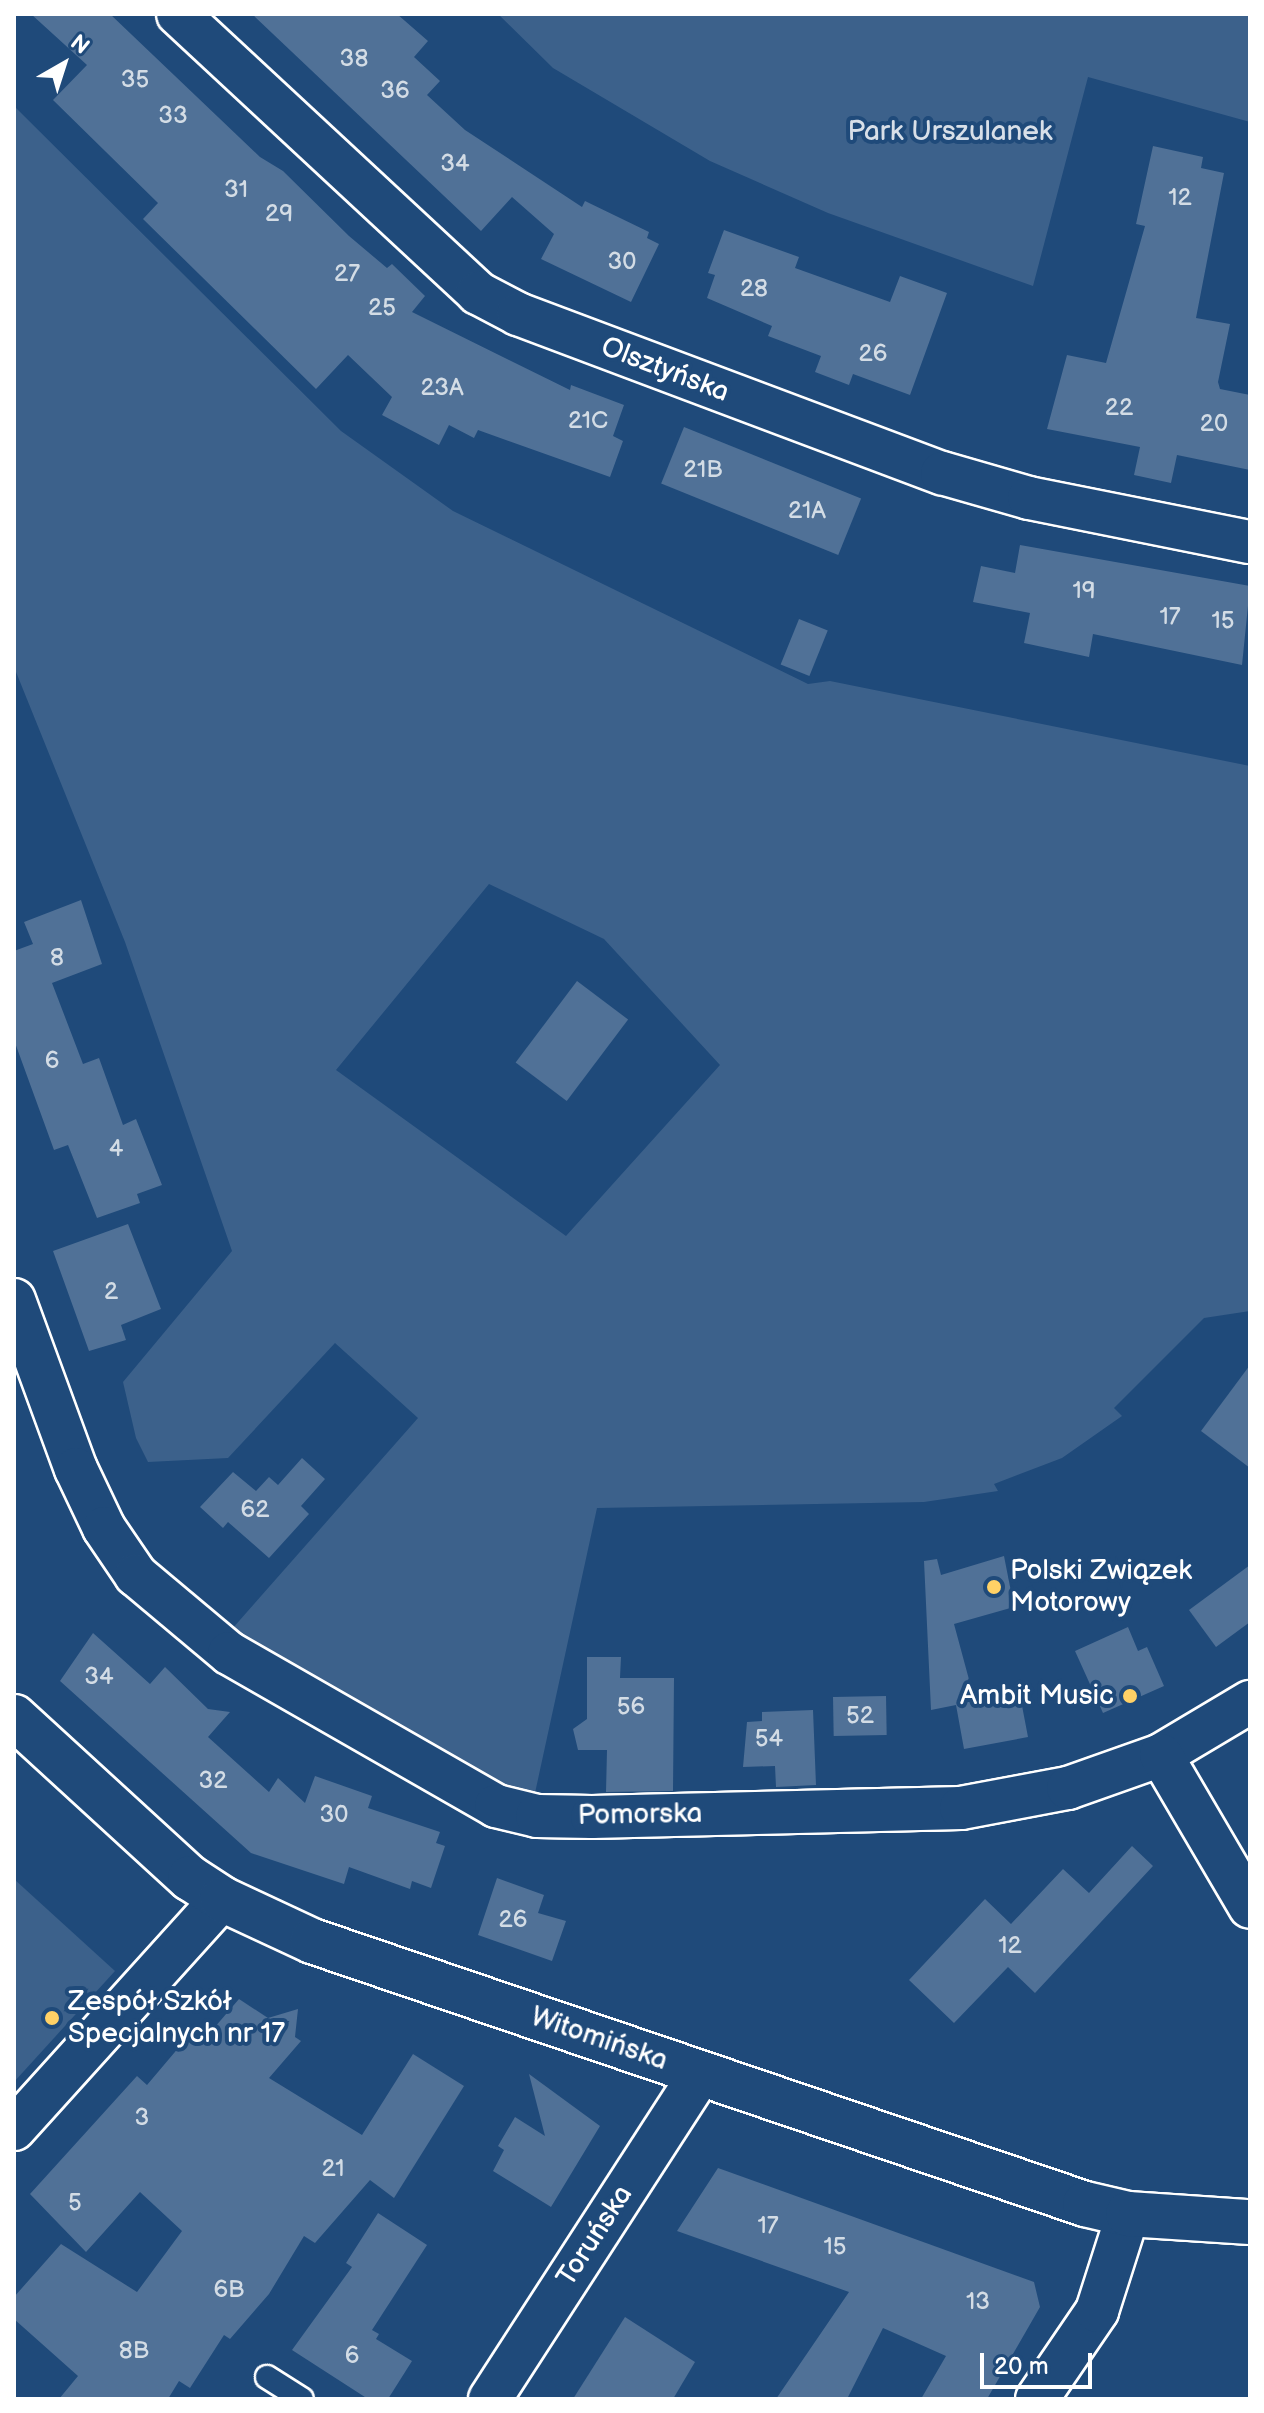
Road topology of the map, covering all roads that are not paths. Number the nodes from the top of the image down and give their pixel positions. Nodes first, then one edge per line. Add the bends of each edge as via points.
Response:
1 (178, 14) edge
2 (1250, 542) edge
3 (14, 1300) edge
4 (1250, 1702) edge
5 (14, 1717) edge
6 (1161, 1755) junction
7 (222, 1899) junction
8 (1250, 1907) edge
9 (700, 2074) junction
10 (14, 2129) edge
11 (1128, 2214) junction
12 (1250, 2222) edge
13 (267, 2377) dead end
14 (302, 2399) edge
15 (490, 2399) edge
16 (1037, 2399) edge

1 - 2 street, Olsztyńska via 478,293 518,314 942,473 1029,498
3 - 6 street, Pomorska via 104,1528 136,1575 229,1653 496,1806 537,1816 961,1808 1068,1788
4 - 6 street, Pomorska
5 - 7 street, Witomińska via 190,1878
6 - 8 street
7 - 9 street, Witomińska via 312,1941
7 - 10 street
9 - 11 street, Witomińska
9 - 15 street, Toruńska
11 - 12 street, Witomińska
11 - 16 street via 1097,2311
13 - 14 lane

